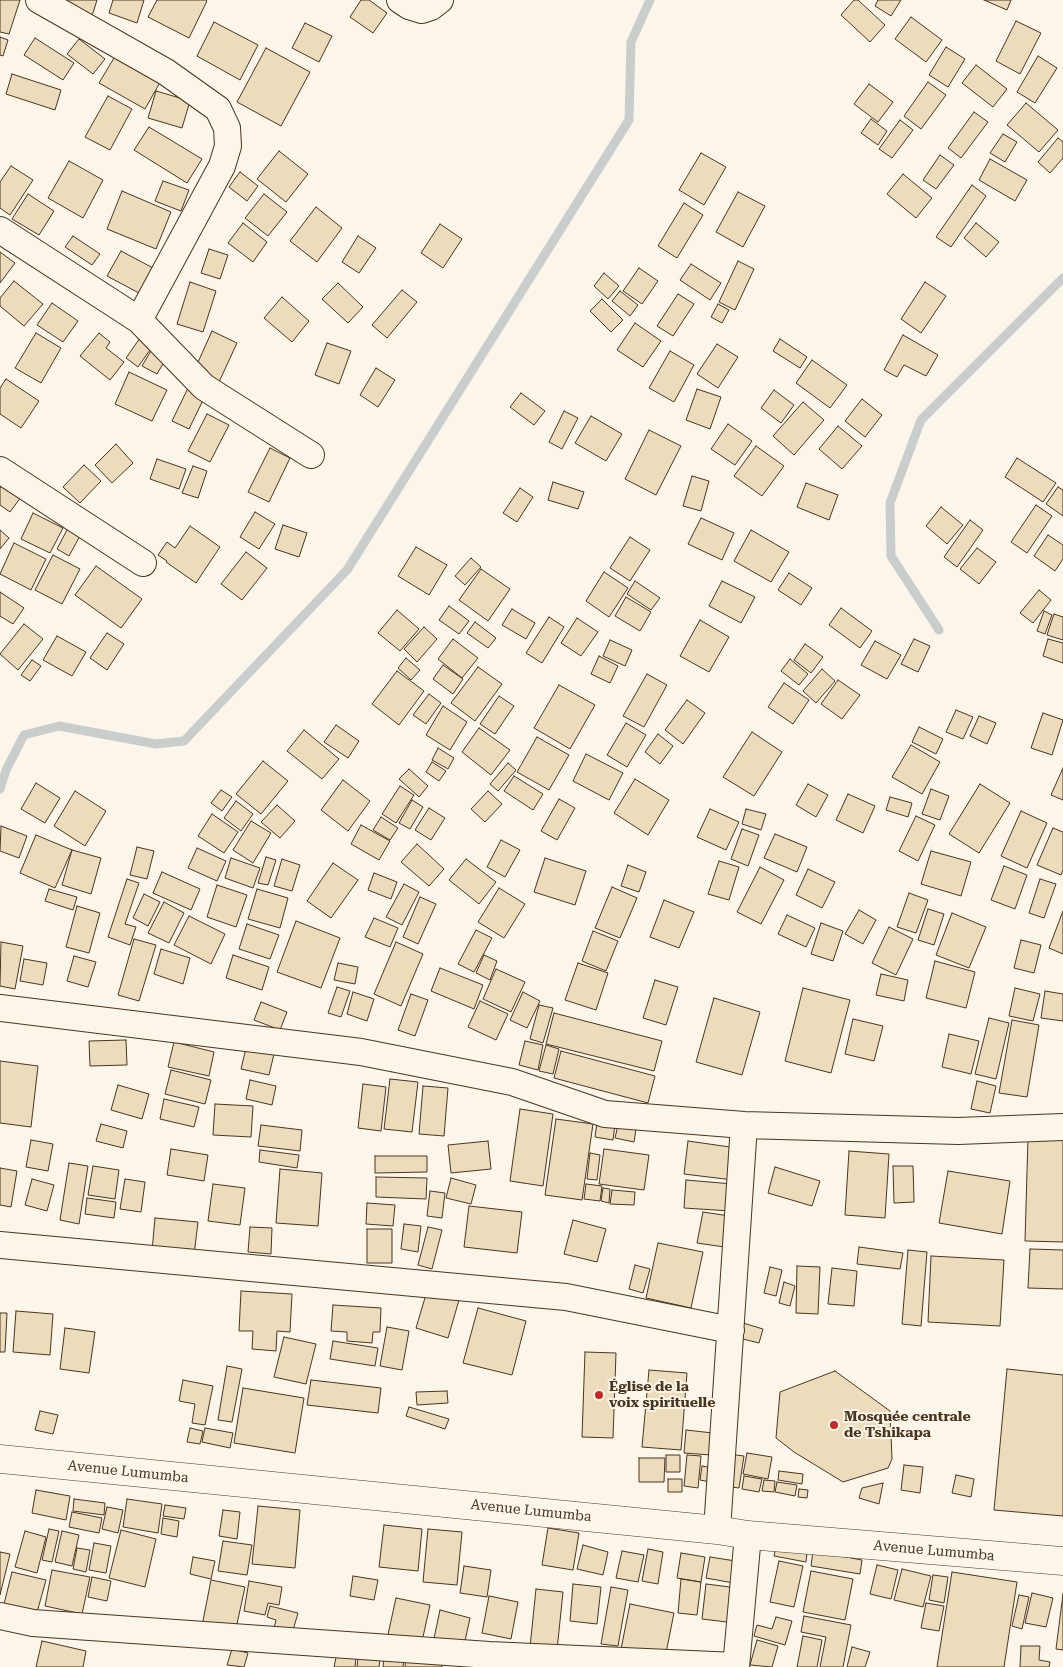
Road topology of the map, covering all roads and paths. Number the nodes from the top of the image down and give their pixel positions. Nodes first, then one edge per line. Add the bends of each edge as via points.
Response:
1 (38, 0) edge
2 (400, 0) edge
3 (440, 0) edge
4 (0, 230) edge
5 (139, 320) junction
6 (311, 455) dead end
7 (0, 470) edge
8 (143, 563) dead end
9 (0, 1008) edge
10 (744, 1125) junction
11 (1063, 1127) edge
12 (0, 1245) edge
13 (731, 1330) junction
14 (0, 1459) edge
15 (717, 1530) junction
16 (748, 1536) junction
17 (1063, 1561) edge
18 (0, 1616) edge
19 (488, 1661) edge
20 (736, 1667) edge

1 - 5 street via 166,72 218,109 227,128 228,146 222,166
2 - 3 street via 422,10
4 - 5 street
5 - 6 street via 204,387
7 - 8 street
9 - 10 street via 361,1052 512,1082 605,1114
10 - 11 street via 958,1131
10 - 13 street
12 - 13 street via 566,1297
13 - 15 street
14 - 15 main road, Avenue Lumumba
15 - 16 main road, Avenue Lumumba
16 - 17 main road, Avenue Lumumba
16 - 20 street
18 - 19 street via 33,1623
19 - 20 street

